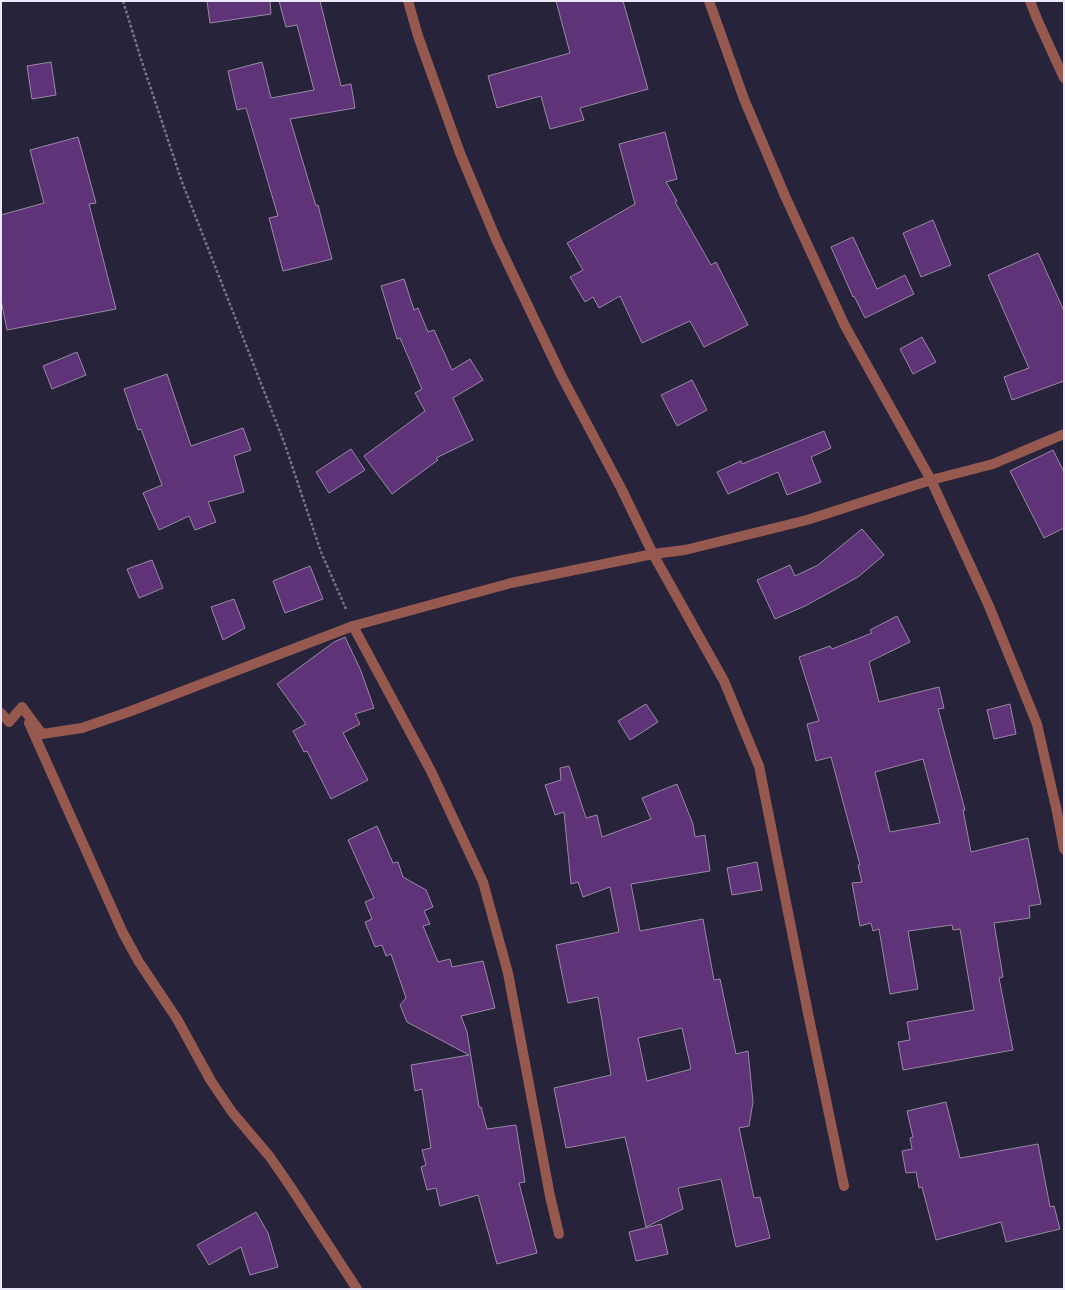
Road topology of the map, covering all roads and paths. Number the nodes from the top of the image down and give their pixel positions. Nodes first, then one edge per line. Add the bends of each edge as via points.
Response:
1 (123, 1) edge
2 (408, 1) edge
3 (709, 1) edge
4 (1030, 1) edge
5 (1064, 78) edge
6 (1064, 434) edge
7 (931, 480) junction
8 (653, 554) junction
9 (353, 626) junction
10 (22, 707) junction
11 (1, 713) edge
12 (1064, 849) edge
13 (844, 1186) dead end
14 (559, 1234) dead end
15 (357, 1289) edge

1 - 9 path via 182,182 284,442 321,552
2 - 8 street via 460,154 496,239 561,376
3 - 7 street via 744,99 788,203 845,326
4 - 5 street
6 - 7 street via 993,464
7 - 8 street via 807,520 685,550
7 - 12 street via 989,606 1037,724
8 - 9 street via 511,583
8 - 13 street via 724,681 759,766
9 - 10 street via 82,728 42,734
9 - 14 street via 432,771 482,882 508,973
10 - 11 street via 9,722
10 - 15 street via 123,933 139,962 177,1019 211,1081 232,1112 270,1157

